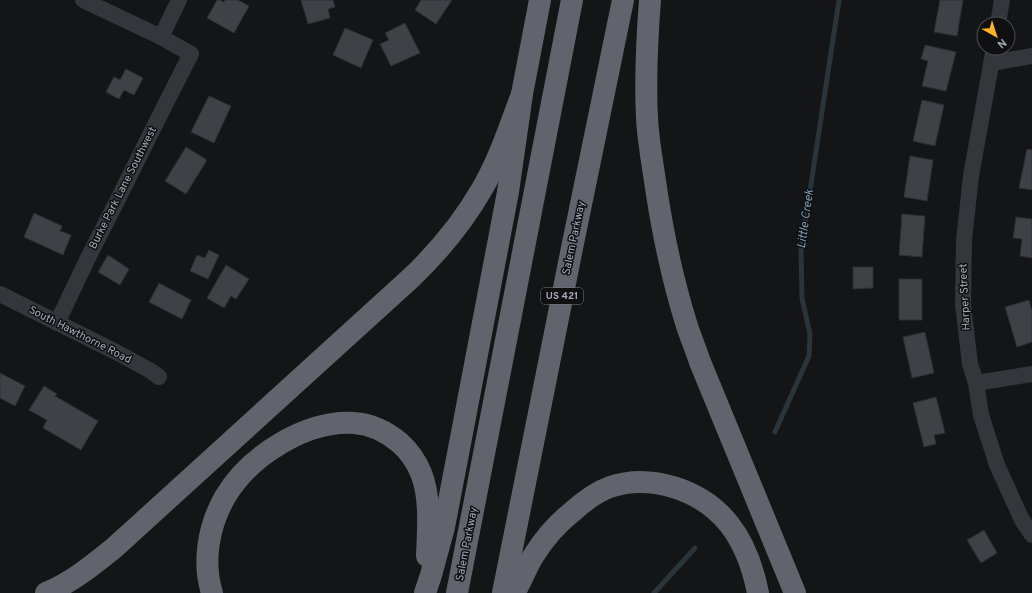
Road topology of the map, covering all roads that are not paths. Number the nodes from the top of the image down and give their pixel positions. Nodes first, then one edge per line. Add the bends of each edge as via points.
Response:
1 (83, 0) edge
2 (179, 0) edge
3 (540, 0) edge
4 (572, 0) edge
5 (623, 0) edge
6 (650, 0) edge
7 (1002, 0) edge
8 (999, 16) edge
9 (161, 37) junction
10 (993, 56) edge
11 (1016, 56) edge
12 (1032, 56) edge
13 (522, 94) junction
14 (0, 294) edge
15 (57, 323) junction
16 (1032, 374) edge
17 (159, 378) dead end
18 (976, 383) junction
19 (1032, 535) edge
20 (46, 593) edge
21 (212, 593) edge
22 (425, 593) edge
23 (457, 593) edge
24 (503, 593) edge
25 (514, 593) edge
26 (758, 593) edge
27 (795, 593) edge

1 - 9 street
2 - 9 street
3 - 13 highway
4 - 23 highway, Salem Parkway
5 - 24 highway, Salem Parkway / US 421
6 - 27 highway via 647,34 647,118 666,249 687,327 700,362
7 - 8 street
9 - 15 street, Burke Park Lane Southwest via 191,54
10 - 18 street, Harper Street via 971,176 964,240 964,304 970,364
11 - 12 street
13 - 20 highway via 503,145 482,189 457,227 428,261 114,548 65,583
13 - 22 highway via 508,192 444,527
14 - 15 street, South Hawthorne Road
15 - 17 street, South Hawthorne Road via 116,352
16 - 18 street
18 - 19 street, Harper Street via 981,415 997,465 1022,520
21 - 22 highway via 208,575 209,542 218,511 236,482 261,458 291,438 326,425 348,423 369,426 394,438 406,449 421,473 428,503
25 - 26 highway via 533,556 571,512 610,488 638,482 685,491 715,510 728,523 747,554

